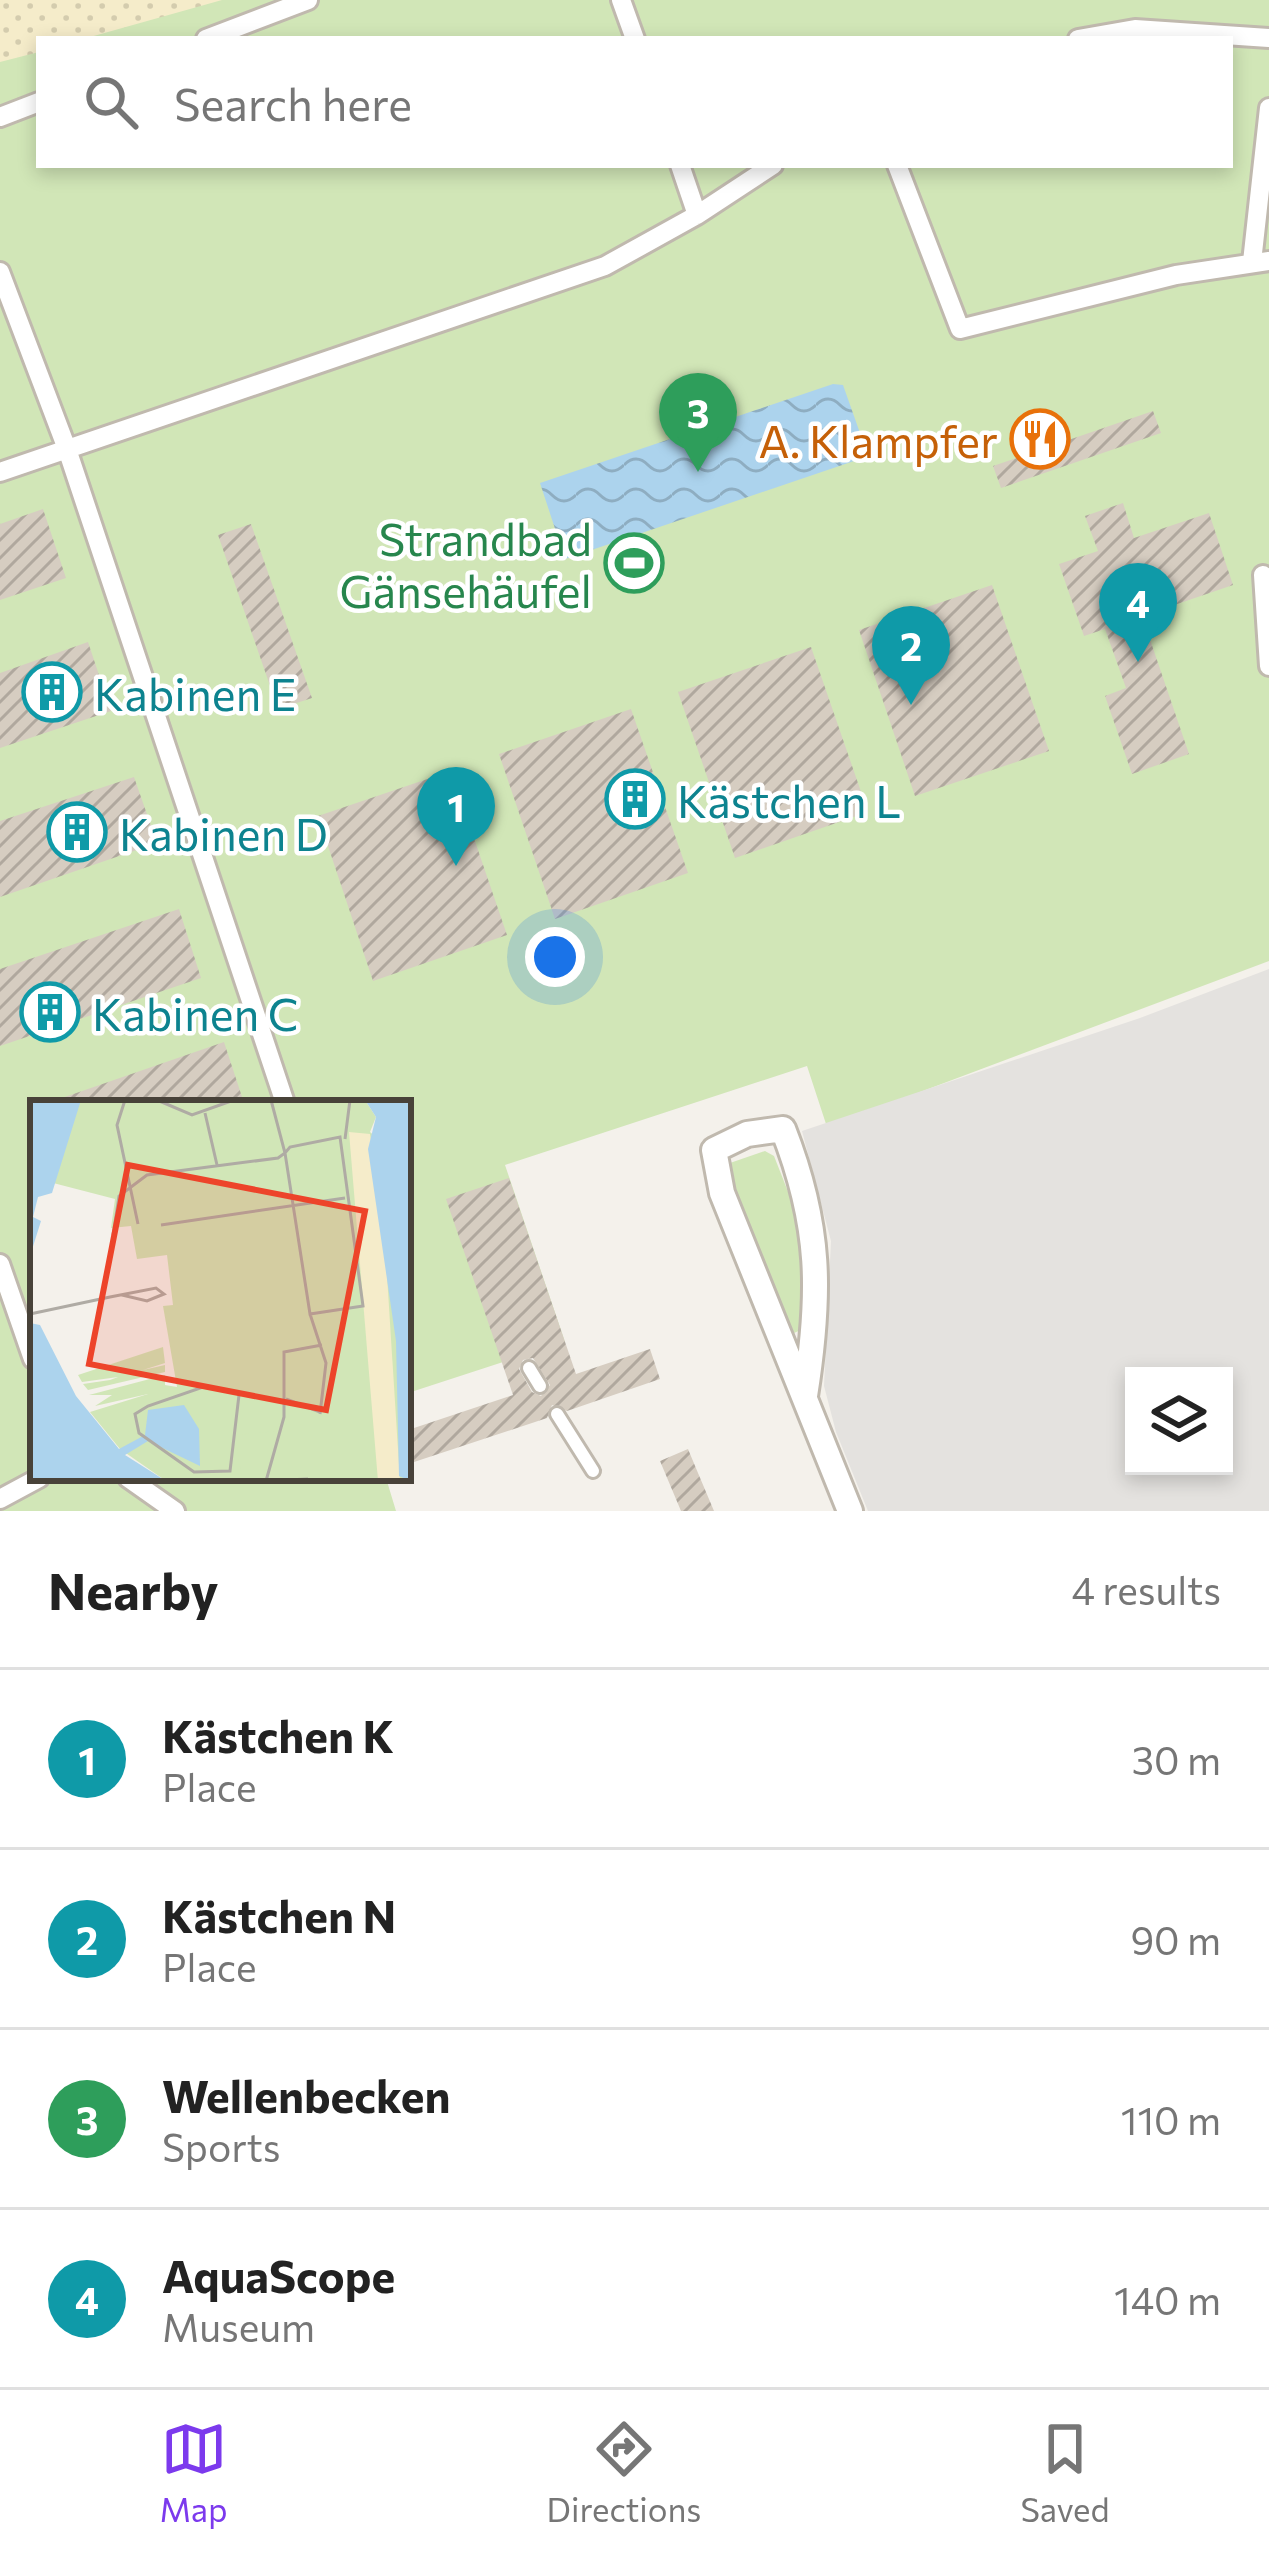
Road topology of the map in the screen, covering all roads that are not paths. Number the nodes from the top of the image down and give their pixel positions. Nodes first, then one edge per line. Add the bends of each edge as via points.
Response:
1 (308, 0) edge
2 (621, 0) edge
3 (214, 36) edge
4 (634, 36) edge
5 (1095, 36) edge
6 (1269, 38) edge
7 (36, 103) edge
8 (1269, 108) edge
9 (0, 117) edge
10 (681, 168) edge
11 (768, 168) edge
12 (898, 168) edge
13 (697, 215) junction
14 (1260, 262) edge
15 (0, 272) edge
16 (67, 449) junction
17 (0, 472) edge
18 (1263, 575) dead end
19 (1269, 666) edge
20 (284, 1100) edge
21 (0, 1264) edge
22 (30, 1350) edge
23 (529, 1369) dead end
24 (540, 1386) dead end
25 (805, 1396) junction
26 (557, 1414) dead end
27 (592, 1471) dead end
28 (33, 1481) edge
29 (132, 1481) edge
30 (0, 1499) edge
31 (175, 1511) edge
32 (850, 1511) edge

1 - 3 street
2 - 4 street
5 - 6 street via 1135,29
7 - 9 street
8 - 14 street
10 - 13 street
11 - 13 street
12 - 14 street via 960,329
13 - 16 street via 604,266
15 - 16 street
16 - 17 street
16 - 20 street
18 - 19 street
21 - 22 street
23 - 24 lane
25 - 25 street via 818,1312 815,1229 783,1129 747,1134 714,1150 722,1193
25 - 32 street
26 - 27 lane
28 - 30 street
29 - 31 street

